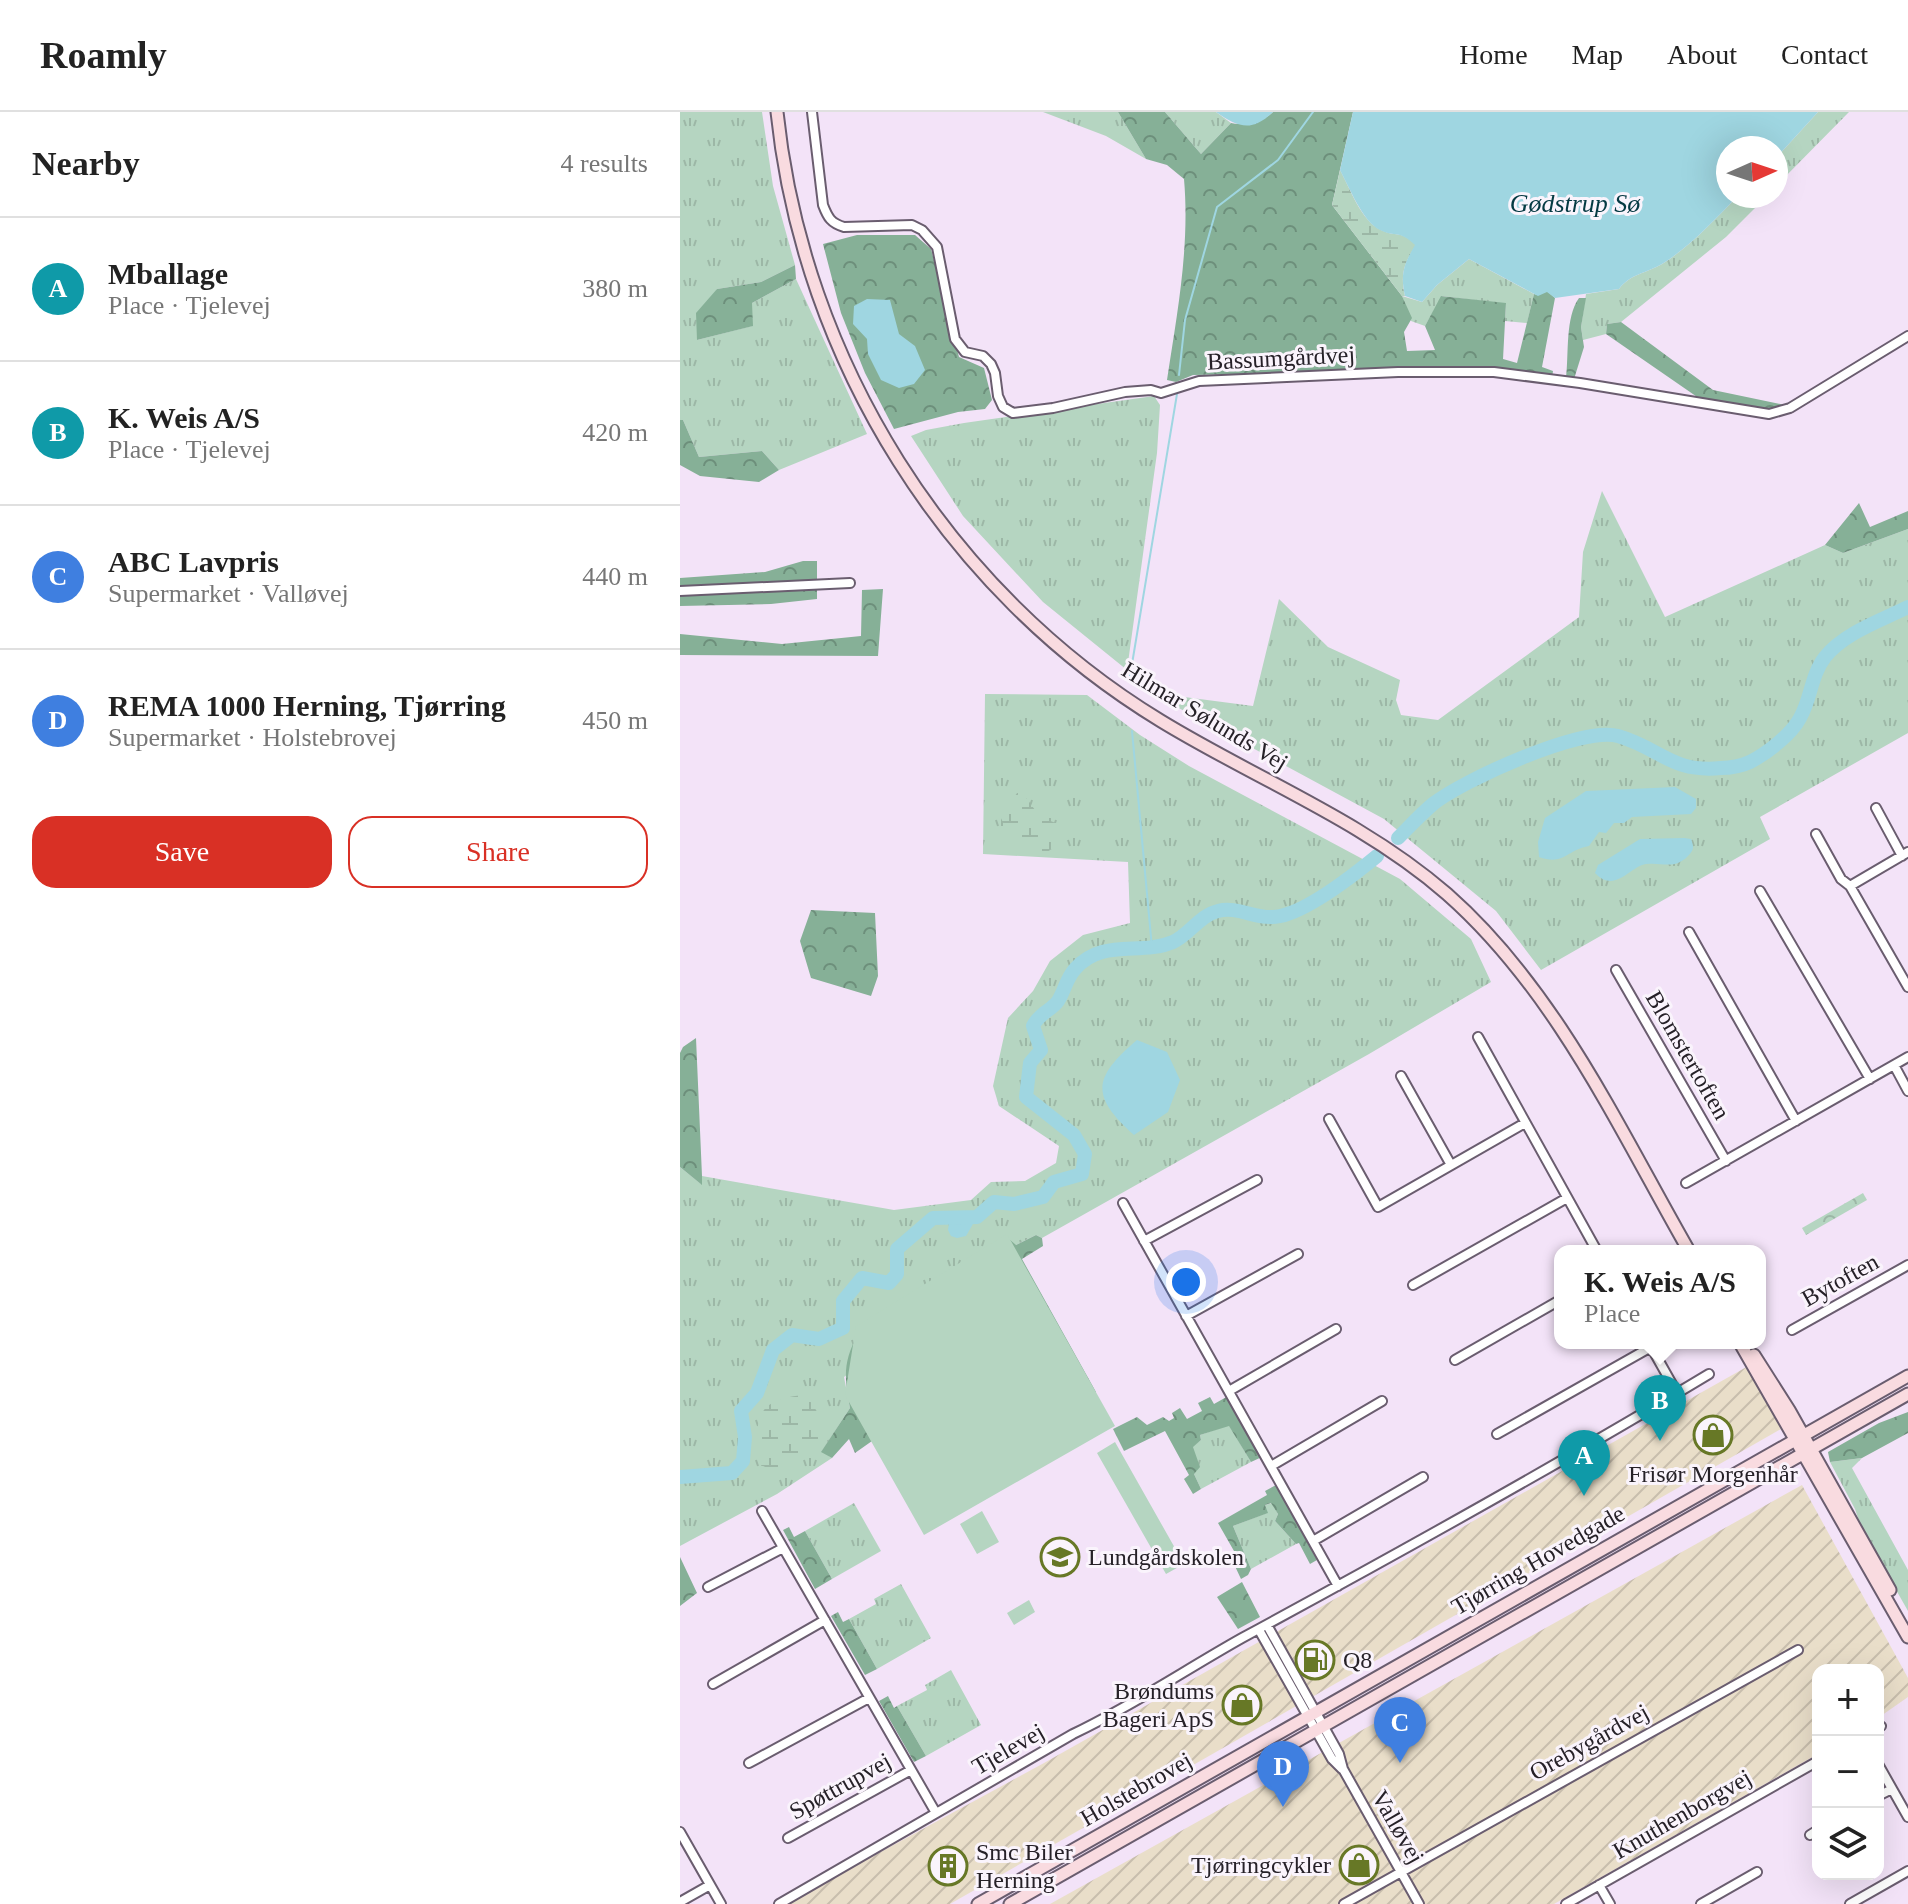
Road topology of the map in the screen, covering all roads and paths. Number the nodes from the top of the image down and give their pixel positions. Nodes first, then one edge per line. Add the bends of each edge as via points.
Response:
1 (777, 112) edge
2 (812, 112) edge
3 (1908, 336) edge
4 (850, 583) dead end
5 (680, 591) edge
6 (1876, 808) dead end
7 (1816, 834) dead end
8 (1905, 854) edge
9 (1850, 886) junction
10 (1760, 891) dead end
11 (1689, 932) dead end
12 (1616, 970) dead end
13 (1908, 987) edge
14 (1478, 1037) dead end
15 (1908, 1057) edge
16 (1894, 1065) junction
17 (1401, 1076) dead end
18 (1870, 1079) junction
19 (1908, 1091) edge
20 (1329, 1119) dead end
21 (1796, 1121) junction
22 (1525, 1123) junction
23 (1726, 1161) junction
24 (1451, 1165) junction
25 (1257, 1180) dead end
26 (1686, 1183) dead end
27 (1567, 1198) junction
28 (1123, 1203) dead end
29 (1144, 1241) junction
30 (1594, 1245) edge
31 (1686, 1245) edge
32 (1298, 1254) dead end
33 (1908, 1265) edge
34 (1413, 1285) dead end
35 (1554, 1303) edge
36 (1186, 1316) junction
37 (1336, 1329) dead end
38 (1792, 1330) dead end
39 (1643, 1349) edge
40 (1652, 1349) edge
41 (1744, 1349) edge
42 (1749, 1349) edge
43 (1455, 1360) dead end
44 (1709, 1374) dead end
45 (1908, 1376) edge
46 (1229, 1391) junction
47 (1677, 1393) junction
48 (1908, 1394) edge
49 (1382, 1401) dead end
50 (1497, 1434) dead end
51 (1799, 1438) junction
52 (1807, 1451) junction
53 (1271, 1466) junction
54 (1423, 1477) dead end
55 (762, 1511) dead end
56 (1313, 1541) junction
57 (783, 1548) junction
58 (1338, 1586) junction
59 (708, 1587) dead end
60 (825, 1620) junction
61 (1908, 1621) edge
62 (1263, 1627) junction
63 (1908, 1637) edge
64 (1798, 1650) dead end
65 (713, 1684) dead end
66 (869, 1698) junction
67 (1312, 1715) junction
68 (1319, 1728) junction
69 (749, 1763) dead end
70 (1812, 1764) edge
71 (911, 1770) junction
72 (1884, 1775) edge
73 (1892, 1789) junction
74 (1884, 1793) edge
75 (936, 1813) junction
76 (1908, 1817) edge
77 (680, 1832) edge
78 (788, 1838) dead end
79 (1400, 1871) junction
80 (1908, 1871) edge
81 (1757, 1872) dead end
82 (710, 1885) junction
83 (1599, 1885) junction
84 (680, 1902) edge
85 (721, 1904) edge
86 (780, 1904) edge
87 (978, 1904) edge
88 (1010, 1904) edge
89 (1344, 1904) edge
90 (1419, 1904) edge
91 (1566, 1904) edge
92 (1610, 1904) edge
93 (1701, 1904) edge
94 (1850, 1904) edge

1 - 31 street, Hilmar Sølunds Vej via 793,211 831,330 877,426 953,537 1025,616 1108,685 1182,733 1363,833 1471,916 1552,1015
2 - 3 street, Bassumgårdvej via 828,218 844,227 912,225 930,236 937,247 955,339 965,352 991,364 998,396 1013,413 1125,392 1161,393 1199,381 1494,372 1769,414 1790,408
4 - 5 street
6 - 8 street
7 - 9 street
8 - 9 street
9 - 13 street
10 - 18 street
11 - 21 street
12 - 23 street, Blomstertoften
14 - 22 street
15 - 16 street
16 - 18 street
16 - 19 street
17 - 24 street
18 - 21 street
20 - 24 street via 1378,1207
21 - 23 street
22 - 24 street
22 - 27 street
23 - 26 street
25 - 29 street
27 - 30 street
27 - 34 street
28 - 29 street
29 - 36 street
32 - 36 street
33 - 38 street, Bytoften
35 - 43 street
36 - 46 street
37 - 46 street
39 - 50 street
40 - 47 street
41 - 51 street
42 - 51 street
44 - 47 street, Tjelevej
45 - 51 street, Tjørring Hovedgade
46 - 53 street
47 - 58 street, Tjelevej
48 - 52 street, Tjørring Hovedgade
49 - 53 street
51 - 52 street
51 - 67 street, Tjørring Hovedgade
52 - 61 street
52 - 63 street
52 - 68 street, Tjørring Hovedgade
53 - 56 street
54 - 56 street
55 - 57 street, Spøttrupvej
56 - 58 street
57 - 59 street
57 - 60 street, Spøttrupvej
58 - 62 street, Tjelevej
60 - 65 street
60 - 66 street, Spøttrupvej
62 - 67 street
62 - 75 street, Tjelevej
64 - 79 street, Orebygårdvej
66 - 69 street
66 - 71 street, Spøttrupvej
67 - 68 street
67 - 87 street, Holstebrovej
68 - 79 street, Valløvej
68 - 88 street, Holstebrovej
70 - 83 street, Knuthenborgvej
71 - 75 street, Spøttrupvej
71 - 78 street, Spøttrupvej
72 - 73 street
73 - 74 street
73 - 76 street
75 - 86 street, Tjelevej
77 - 82 street
79 - 89 street, Orebygårdvej
79 - 90 street, Valløvej
80 - 94 street
81 - 93 street
82 - 84 street
82 - 85 street
83 - 91 street, Knuthenborgvej
83 - 92 street

